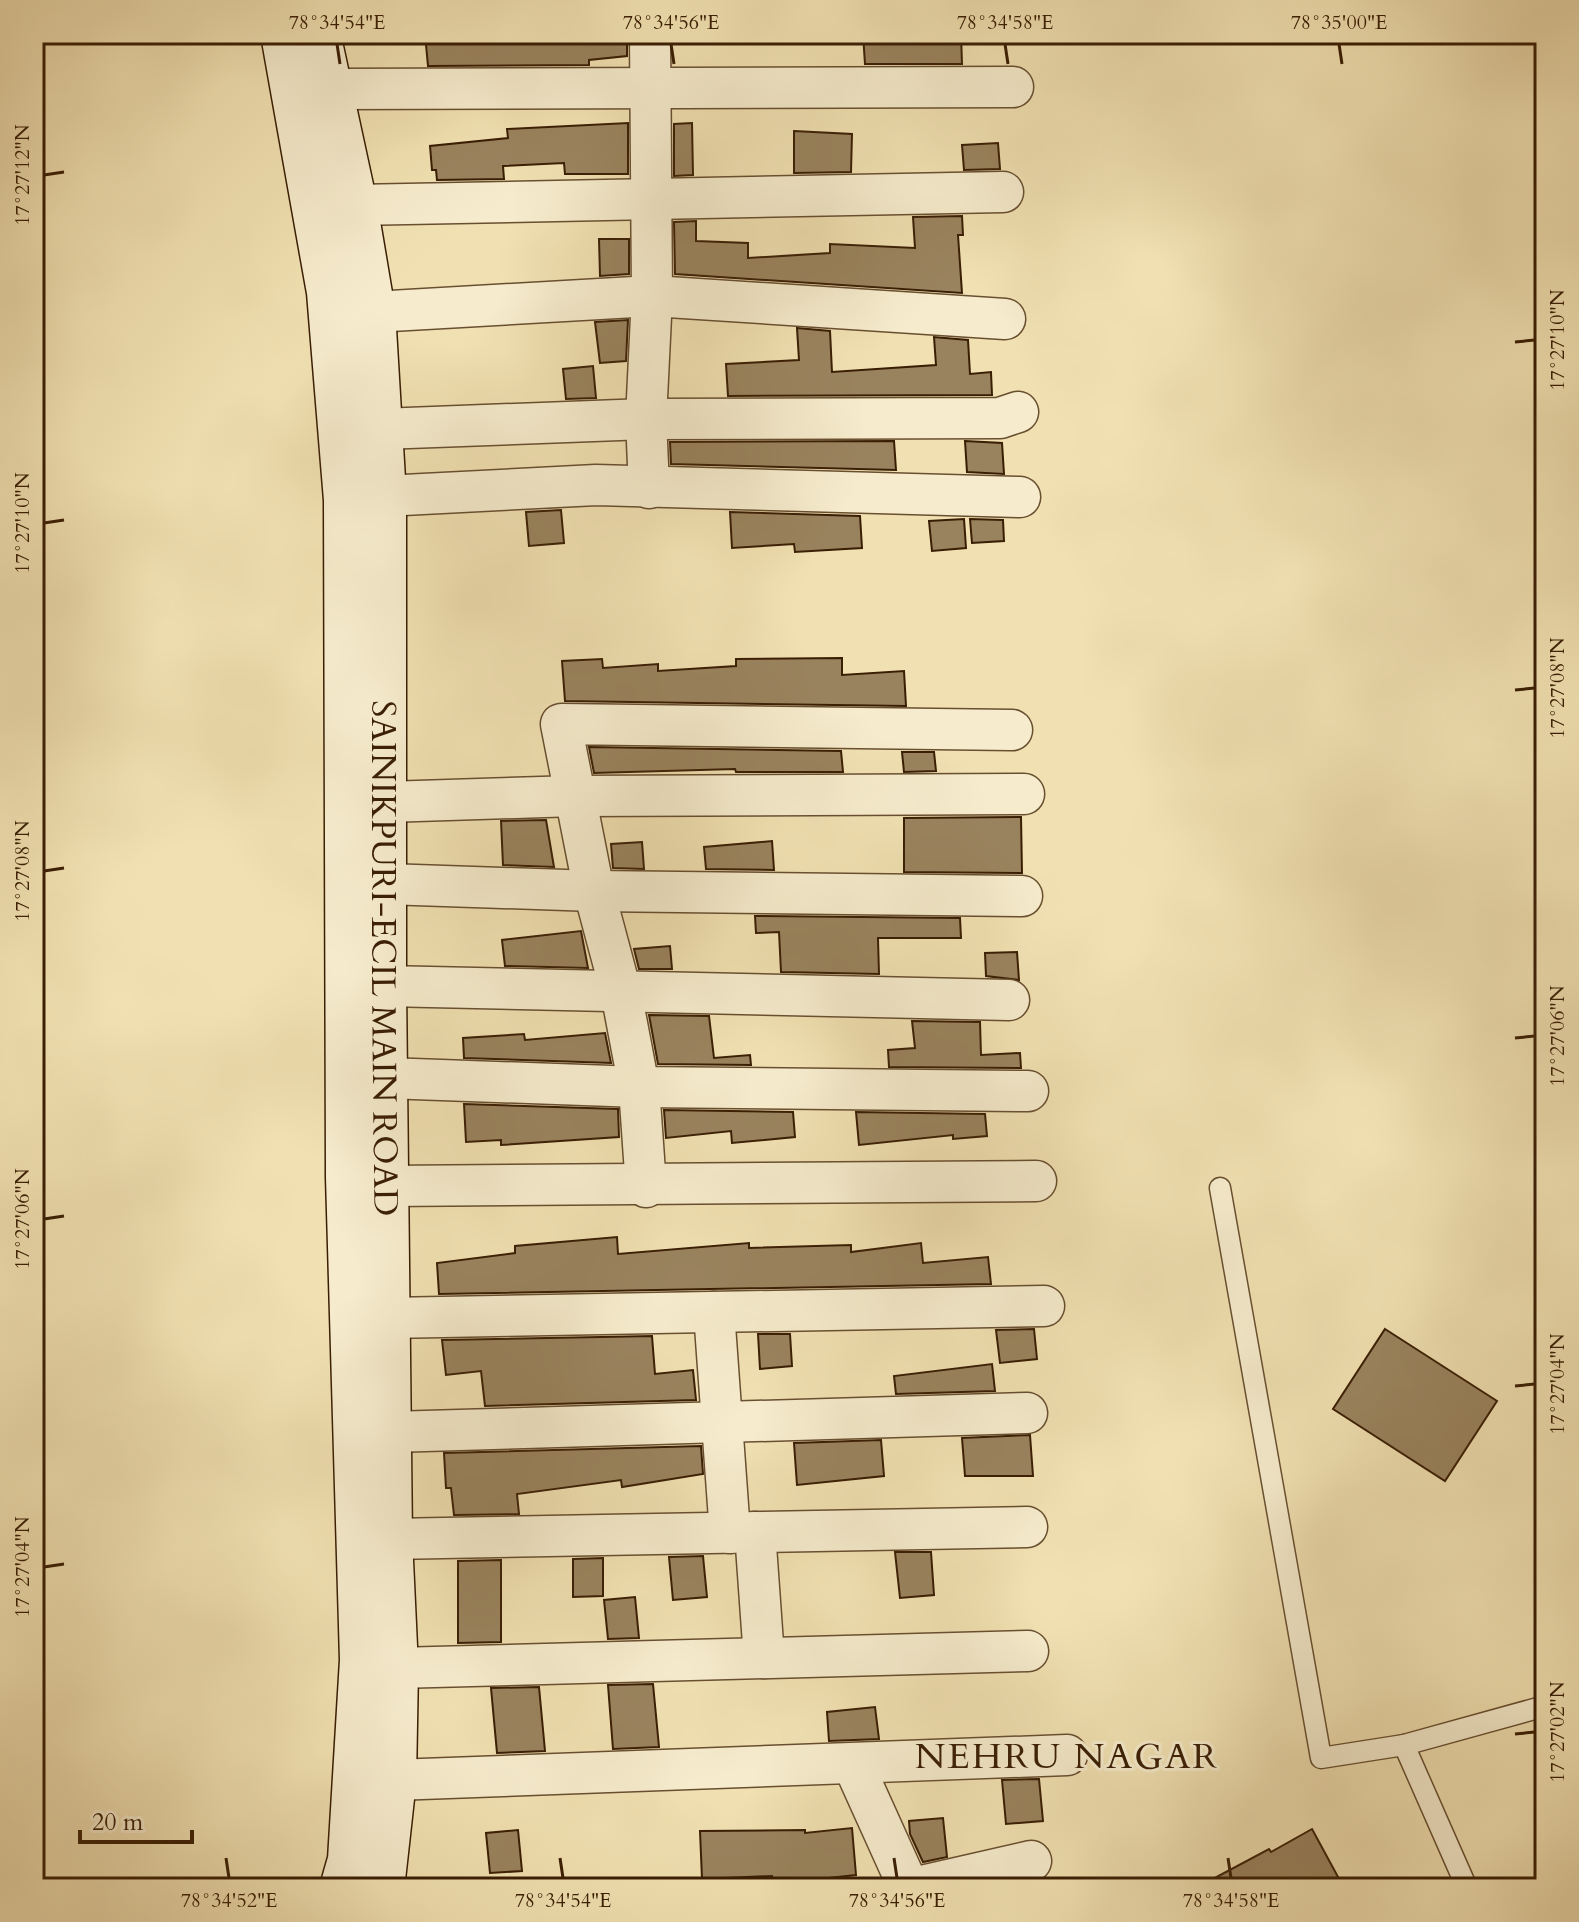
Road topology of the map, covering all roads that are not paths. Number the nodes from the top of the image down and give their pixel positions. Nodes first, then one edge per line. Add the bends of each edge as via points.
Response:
1 (283, 34) edge
2 (318, 34) edge
3 (650, 34) edge
4 (1013, 87) dead end
5 (650, 88) junction
6 (331, 89) junction
7 (1003, 192) dead end
8 (651, 199) junction
9 (355, 205) junction
10 (652, 296) junction
11 (373, 312) junction
12 (1005, 319) dead end
13 (1018, 412) dead end
14 (646, 419) junction
15 (381, 429) junction
16 (649, 488) junction
17 (384, 496) junction
18 (1020, 497) dead end
19 (1012, 730) dead end
20 (1024, 794) dead end
21 (575, 796) junction
22 (386, 802) junction
23 (386, 884) junction
24 (594, 891) junction
25 (1022, 896) dead end
26 (384, 986) junction
27 (621, 992) junction
28 (1009, 1000) dead end
29 (386, 1078) junction
30 (639, 1087) junction
31 (1028, 1091) dead end
32 (1036, 1181) dead end
33 (388, 1186) junction
34 (646, 1187) junction
35 (1220, 1188) dead end
36 (1044, 1306) dead end
37 (714, 1312) junction
38 (387, 1318) junction
39 (1027, 1413) dead end
40 (723, 1422) junction
41 (391, 1432) junction
42 (1027, 1527) dead end
43 (742, 1532) junction
44 (390, 1539) junction
45 (1028, 1651) dead end
46 (764, 1658) junction
47 (396, 1668) junction
48 (1545, 1706) edge
49 (1404, 1745) junction
50 (1067, 1755) dead end
51 (853, 1764) junction
52 (394, 1780) junction
53 (1031, 1861) dead end
54 (342, 1888) edge
55 (382, 1888) edge
56 (911, 1888) edge
57 (1467, 1888) edge

1 - 54 main road, SAINIKPURI-ECIL MAIN ROAD via 329,292 346,500 348,1177 362,1660 350,1860
2 - 6 main road, SAINIKPURI-ECIL MAIN ROAD
3 - 5 street
4 - 5 street
5 - 6 street
5 - 8 street
6 - 9 main road, SAINIKPURI-ECIL MAIN ROAD
7 - 8 street
8 - 9 street
8 - 10 street
9 - 11 main road, SAINIKPURI-ECIL MAIN ROAD
10 - 11 street
10 - 12 street
10 - 14 street
11 - 15 main road, SAINIKPURI-ECIL MAIN ROAD
13 - 14 street via 1000,418
14 - 15 street
14 - 16 street
15 - 17 main road, SAINIKPURI-ECIL MAIN ROAD
16 - 17 street via 596,485
16 - 18 street
17 - 22 main road, SAINIKPURI-ECIL MAIN ROAD
19 - 21 street via 561,724
20 - 21 street
21 - 22 street
21 - 24 street
22 - 23 main road, SAINIKPURI-ECIL MAIN ROAD
23 - 24 street
23 - 26 main road, SAINIKPURI-ECIL MAIN ROAD
24 - 25 street
24 - 27 street
26 - 27 street
26 - 29 main road, SAINIKPURI-ECIL MAIN ROAD
27 - 28 street
27 - 30 street
29 - 30 street
29 - 33 main road, SAINIKPURI-ECIL MAIN ROAD
30 - 31 street
30 - 34 street
32 - 34 street
33 - 34 street
33 - 38 main road, SAINIKPURI-ECIL MAIN ROAD
35 - 49 lane via 1321,1758
36 - 37 street
37 - 38 street
37 - 40 street
38 - 41 main road, SAINIKPURI-ECIL MAIN ROAD
39 - 40 street
40 - 41 street
40 - 43 street
41 - 44 main road, SAINIKPURI-ECIL MAIN ROAD
42 - 43 street
43 - 44 street
43 - 46 street
44 - 47 main road, SAINIKPURI-ECIL MAIN ROAD
45 - 46 street
46 - 47 street
47 - 52 main road, SAINIKPURI-ECIL MAIN ROAD
48 - 49 lane
49 - 57 lane
50 - 51 street
51 - 52 street
51 - 56 street
52 - 55 main road, SAINIKPURI-ECIL MAIN ROAD
53 - 56 street

